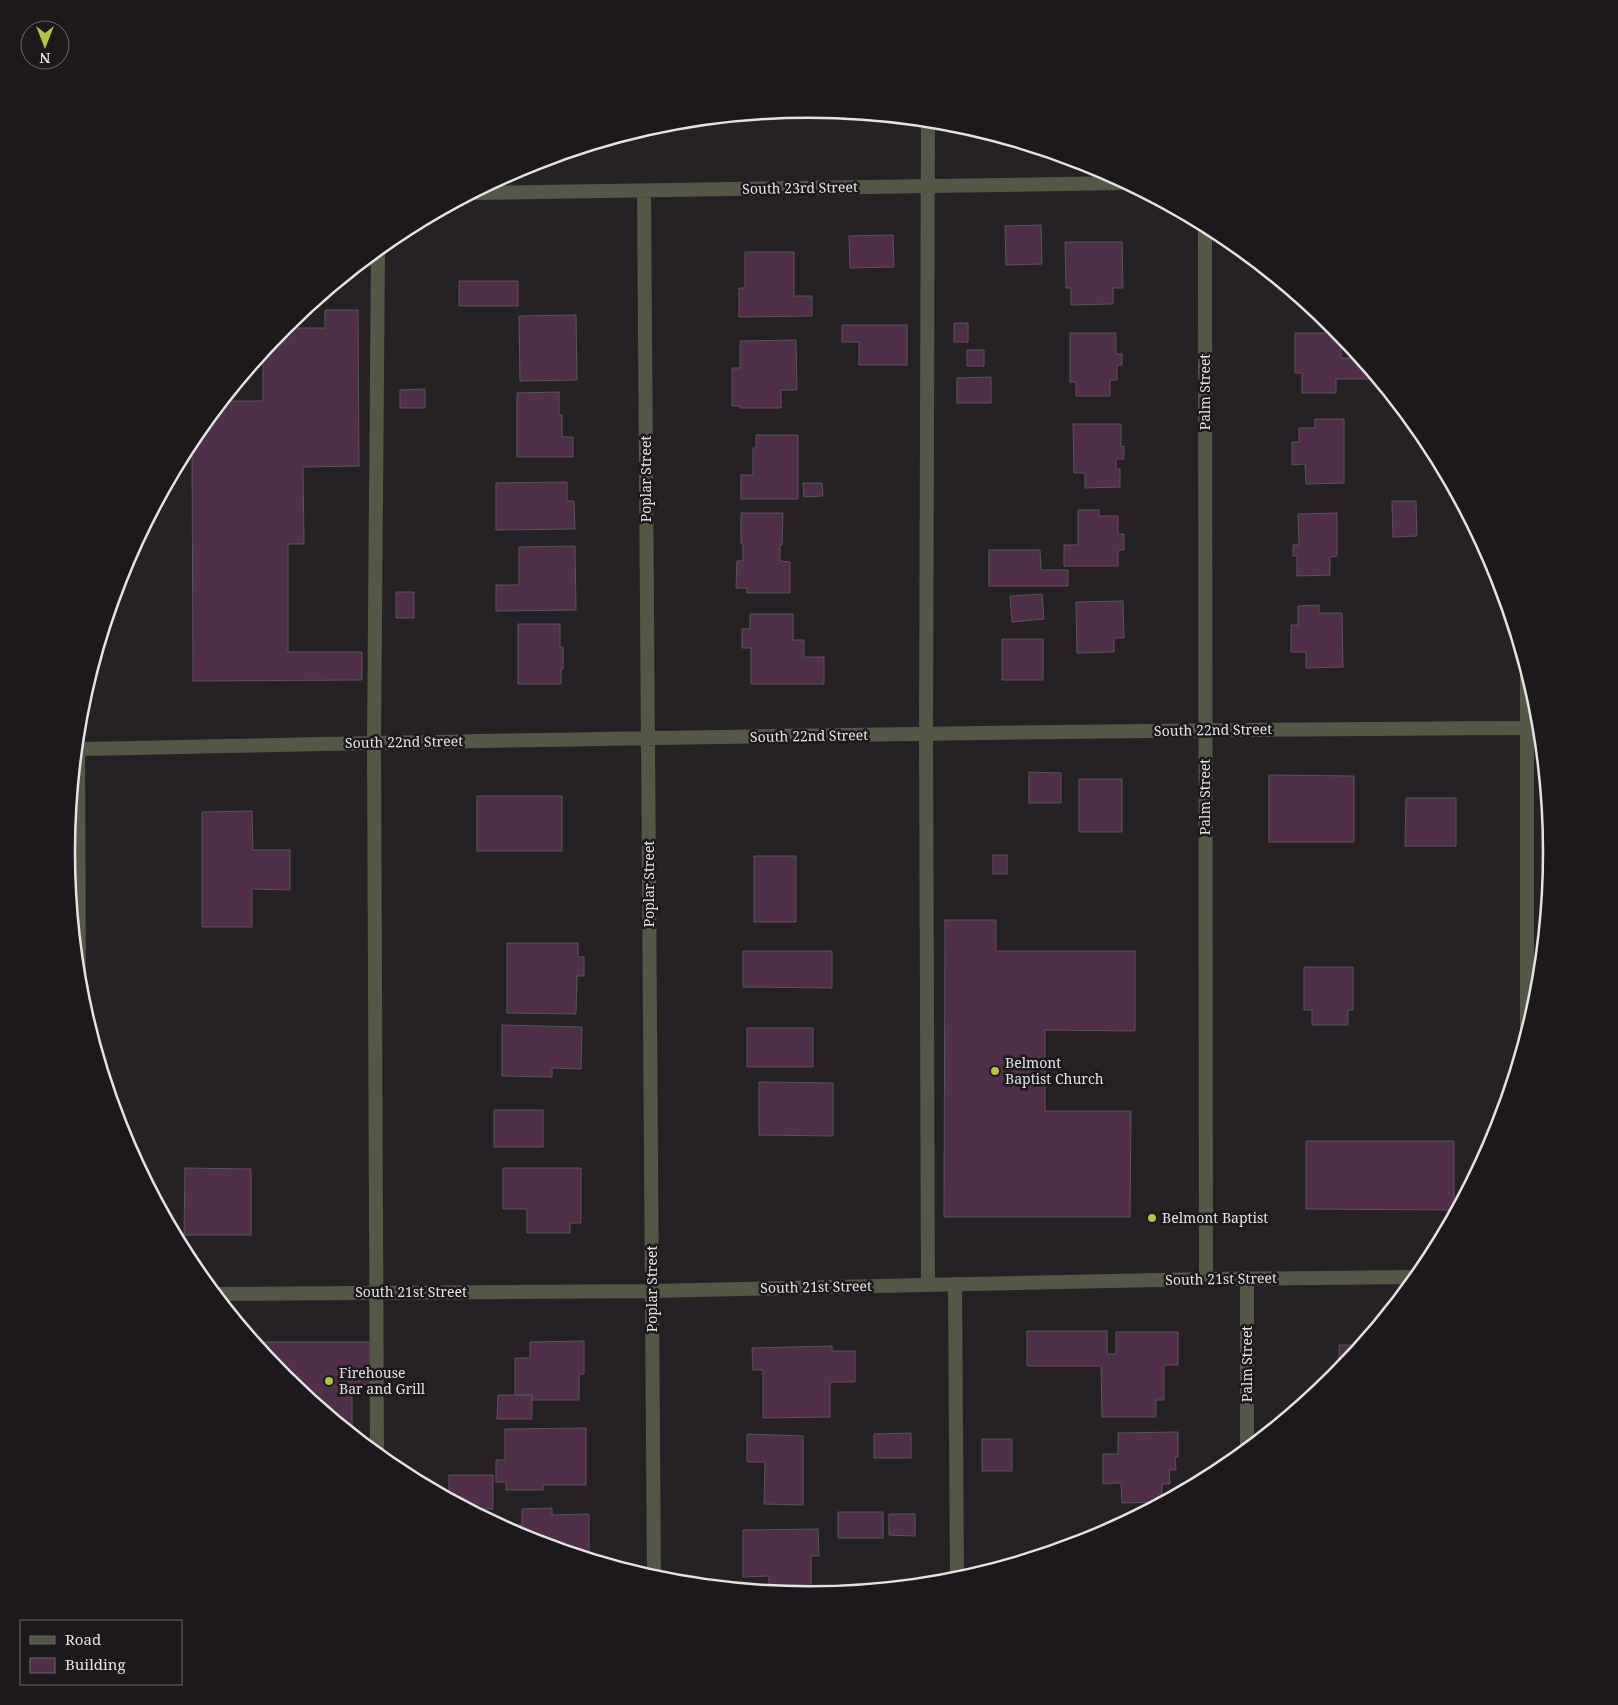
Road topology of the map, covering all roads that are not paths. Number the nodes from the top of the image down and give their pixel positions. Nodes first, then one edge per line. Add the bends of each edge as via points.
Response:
1 (928, 129) edge
2 (1110, 183) edge
3 (928, 186) junction
4 (644, 191) junction
5 (486, 193) edge
6 (1205, 235) edge
7 (378, 259) edge
8 (1533, 728) edge
9 (1205, 730) junction
10 (1533, 732) edge
11 (926, 734) junction
12 (648, 738) junction
13 (83, 743) edge
14 (374, 743) junction
15 (78, 790) edge
16 (79, 921) edge
17 (1528, 1002) edge
18 (1407, 1277) edge
19 (1206, 1279) junction
20 (1247, 1279) junction
21 (928, 1284) junction
22 (955, 1284) junction
23 (652, 1291) junction
24 (376, 1292) junction
25 (223, 1294) edge
26 (1247, 1441) edge
27 (377, 1446) edge
28 (654, 1569) edge
29 (957, 1571) edge

1 - 3 street
2 - 3 street, South 23rd Street
3 - 4 street, South 23rd Street
3 - 11 street
4 - 5 street, South 23rd Street
4 - 12 street, Poplar Street
6 - 9 street, Palm Street
7 - 14 street
8 - 9 street, South 22nd Street
9 - 11 street, South 22nd Street
9 - 19 street, Palm Street
10 - 17 street
11 - 12 street, South 22nd Street
11 - 21 street
12 - 14 street, South 22nd Street
12 - 23 street, Poplar Street
13 - 14 street, South 22nd Street
14 - 24 street
15 - 16 street
18 - 20 street, South 21st Street
19 - 20 street, South 21st Street
19 - 22 street, South 21st Street
20 - 26 street, Palm Street
21 - 22 street, South 21st Street
21 - 23 street, South 21st Street
22 - 29 street
23 - 24 street, South 21st Street
23 - 28 street, Poplar Street
24 - 25 street, South 21st Street
24 - 27 street

